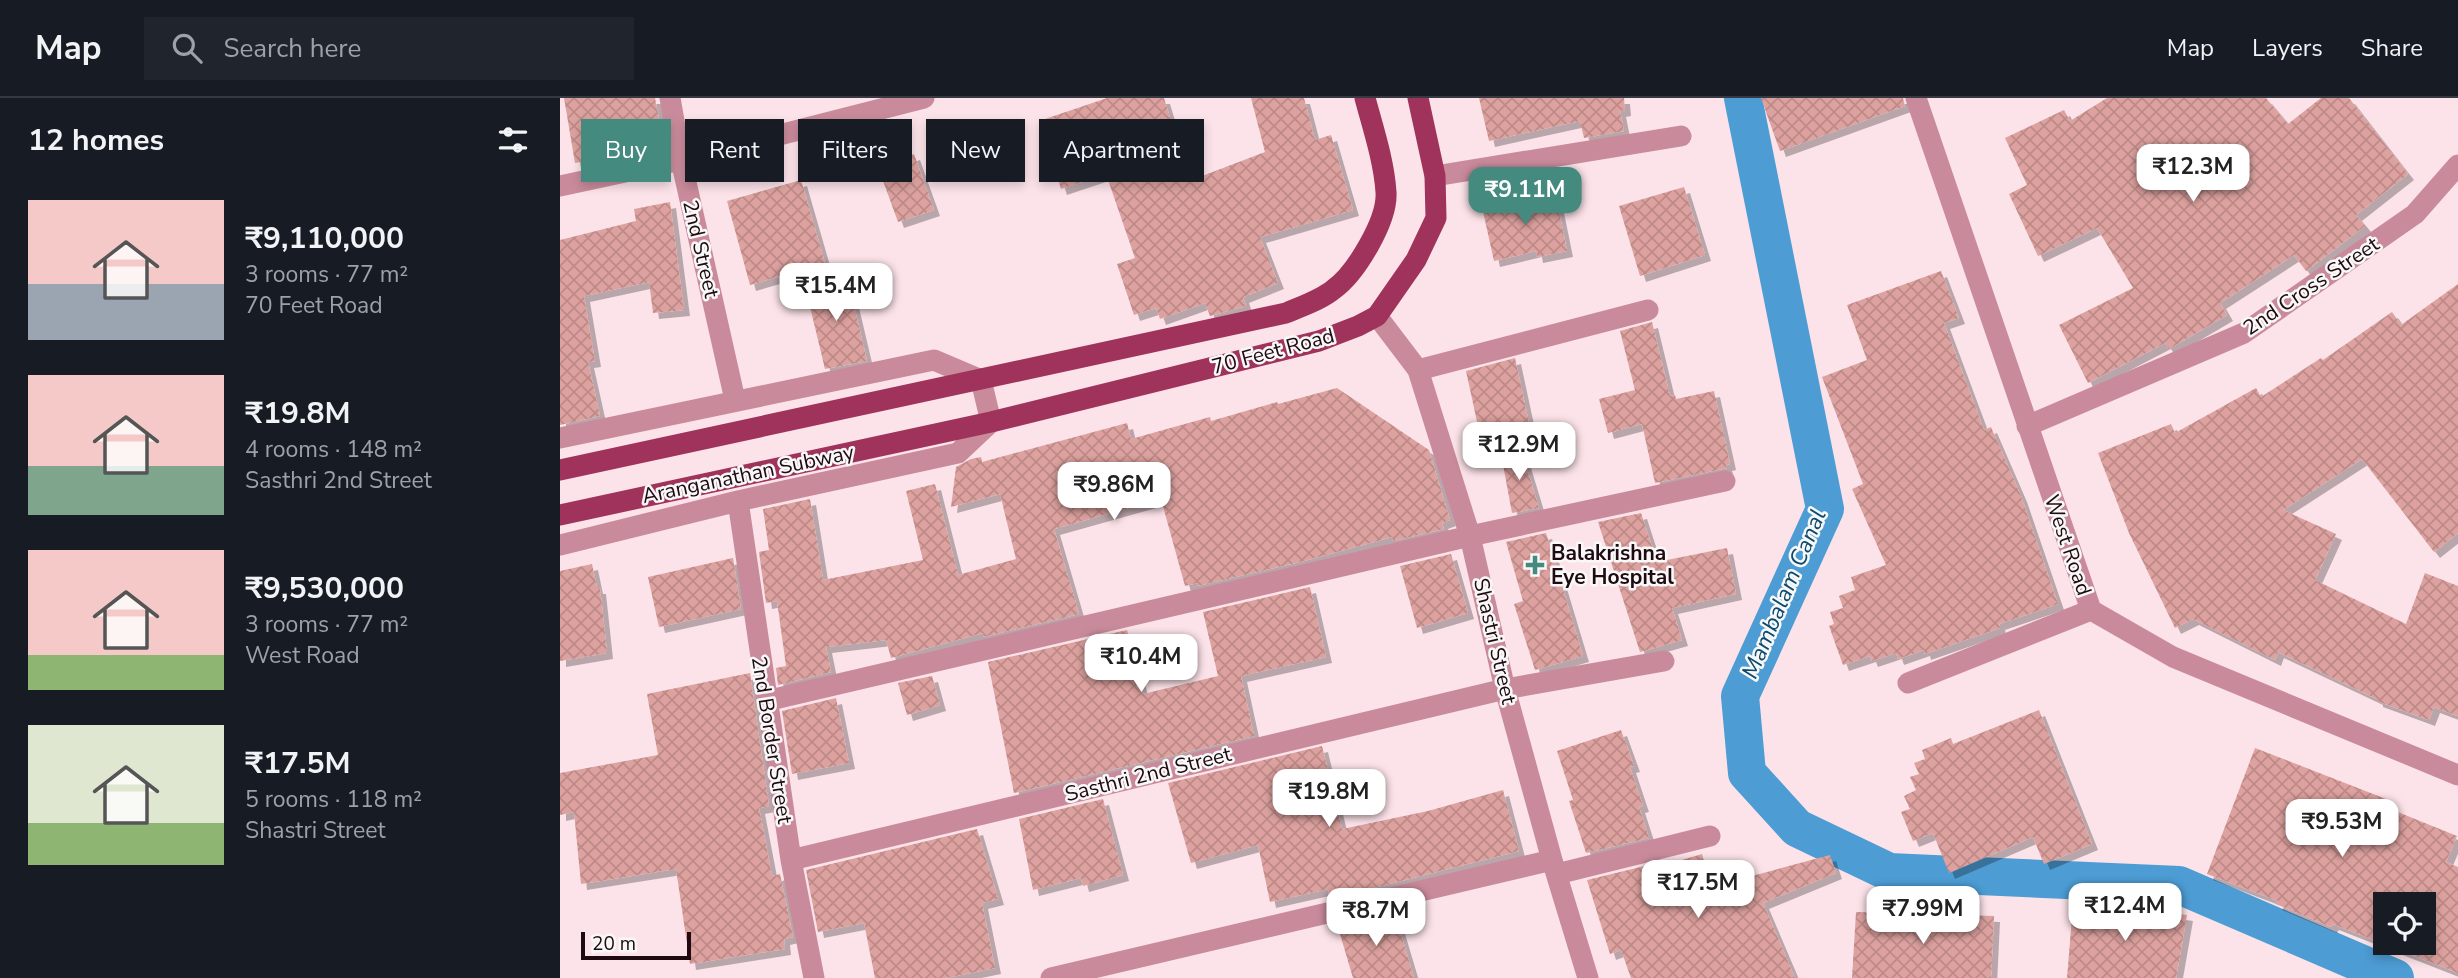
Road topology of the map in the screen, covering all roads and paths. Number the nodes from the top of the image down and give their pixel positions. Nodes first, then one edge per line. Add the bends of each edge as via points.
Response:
1 (670, 98) edge
2 (923, 98) edge
3 (1365, 98) edge
4 (1419, 98) edge
5 (1922, 100) edge
6 (1681, 136) dead end
7 (681, 160) junction
8 (2458, 165) edge
9 (1435, 176) junction
10 (560, 186) edge
11 (1648, 310) dead end
12 (1377, 316) junction
13 (1418, 370) junction
14 (981, 380) junction
15 (735, 400) junction
16 (991, 422) junction
17 (2027, 426) junction
18 (937, 434) joint
19 (560, 438) edge
20 (560, 470) edge
21 (1725, 481) dead end
22 (738, 500) junction
23 (560, 515) edge
24 (1471, 536) junction
25 (560, 544) edge
26 (2091, 610) junction
27 (1664, 662) dead end
28 (1908, 683) dead end
29 (1505, 689) junction
30 (766, 701) junction
31 (2458, 775) edge
32 (1710, 836) dead end
33 (790, 860) junction
34 (1555, 867) junction
35 (814, 978) edge
36 (1051, 978) edge
37 (1588, 978) edge

1 - 7 street, 2nd Street
2 - 7 street
3 - 14 main road via 1386,194 1379,225 1358,262 1335,289 1286,313
4 - 9 main road, 70 Feet Road
5 - 17 street, West Road
6 - 9 street
7 - 10 street
7 - 15 street, 2nd Street
8 - 17 street, 2nd Cross Street via 2415,214 2244,332
9 - 12 main road, 70 Feet Road via 1436,218 1416,260
11 - 13 street
12 - 13 street, Shastri Street
12 - 16 main road, 70 Feet Road via 1319,341
13 - 24 street, Shastri Street
14 - 15 street via 934,359
14 - 16 street
14 - 20 main road
15 - 19 street
16 - 18 main road, 70 Feet Road
16 - 22 street via 958,453
17 - 26 street, West Road
18 - 23 main road, Aranganathan Subway
21 - 24 street
22 - 25 street
22 - 30 street, 2nd Border Street
24 - 29 street, Shastri Street
24 - 30 street
26 - 28 street
26 - 31 street, West Road via 2173,657
27 - 29 street, Sasthri 2nd Street
29 - 33 street, Sasthri 2nd Street
29 - 34 street, Shastri Street
30 - 33 street, 2nd Border Street
32 - 34 street
33 - 35 street, 2nd Border Street
34 - 36 street
34 - 37 street, Shastri Street

